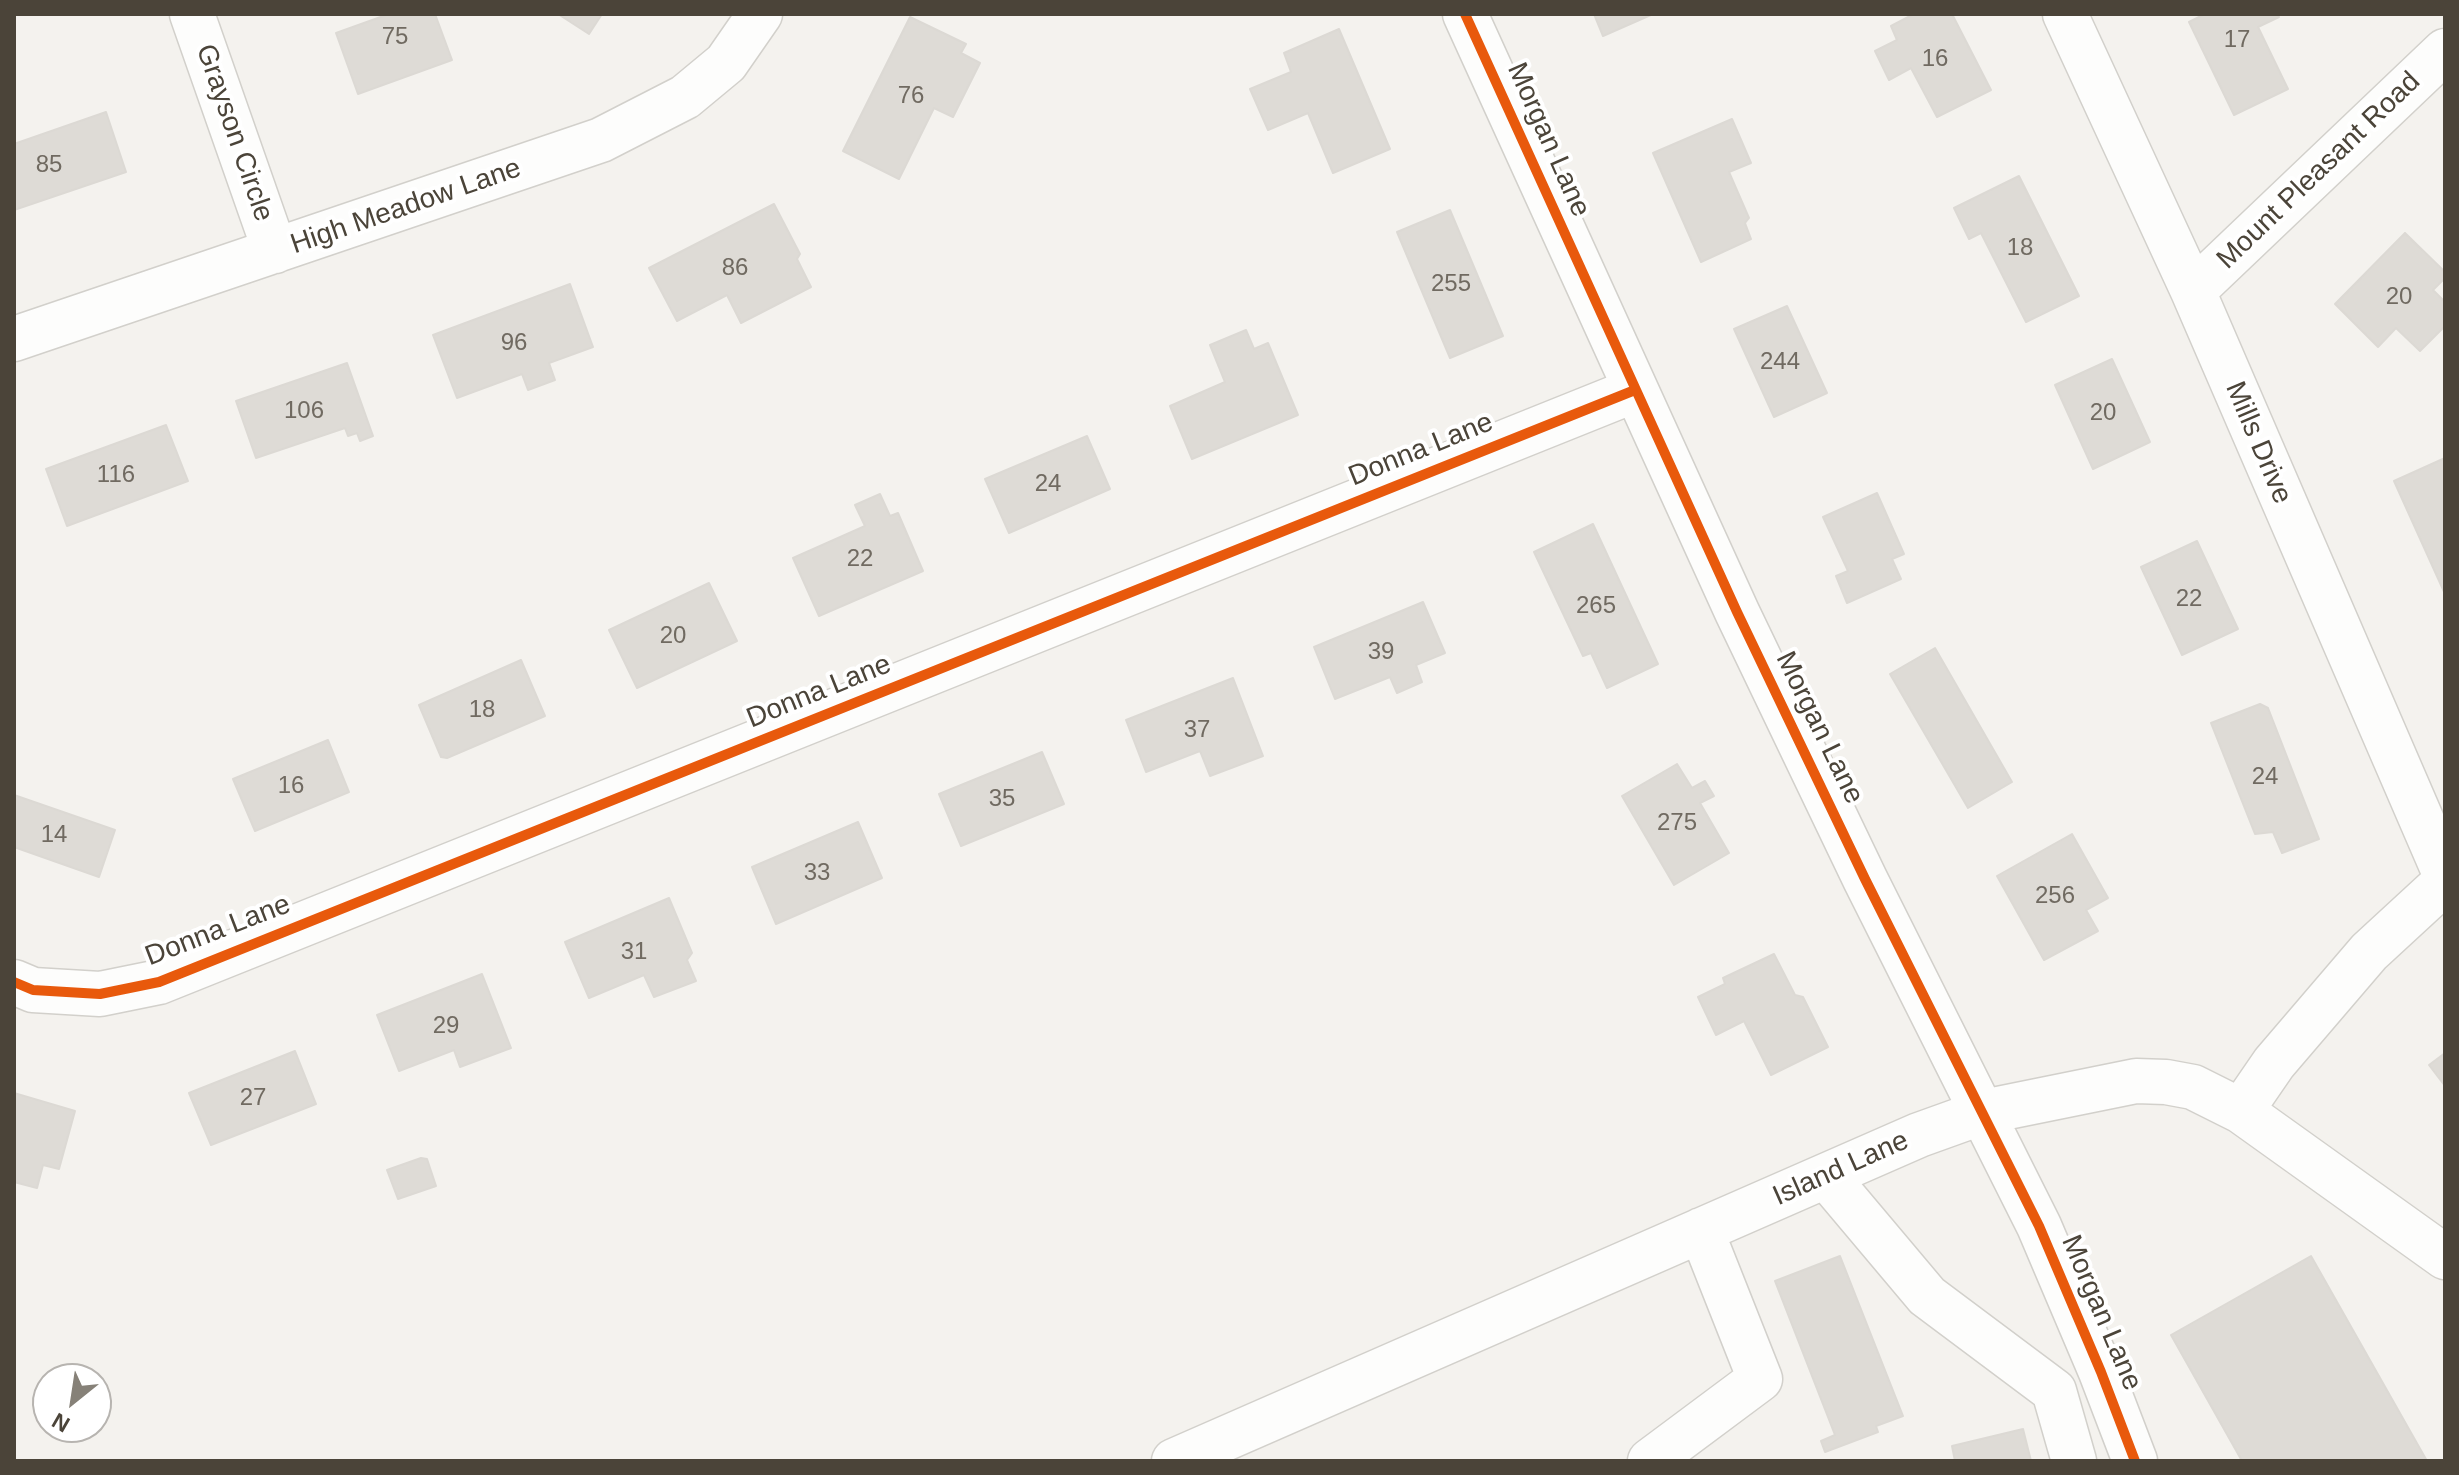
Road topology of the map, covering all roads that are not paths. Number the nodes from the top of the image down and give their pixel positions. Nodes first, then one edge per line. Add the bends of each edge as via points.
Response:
1 (192, 14) edge
2 (760, 14) edge
3 (1465, 14) edge
4 (2065, 14) edge
5 (2445, 51) edge
6 (275, 251) junction
7 (2193, 291) junction
8 (14, 339) edge
9 (1635, 390) junction
10 (2445, 874) edge
11 (2445, 882) edge
12 (14, 982) edge
13 (2241, 1111) junction
14 (1983, 1112) junction
15 (1826, 1176) junction
16 (1701, 1230) junction
17 (2445, 1257) edge
18 (1174, 1461) edge
19 (1650, 1461) edge
20 (2074, 1461) edge
21 (2135, 1461) edge

1 - 6 street, Grayson Circle
2 - 6 street, High Meadow Lane via 726,63 685,97 601,140
3 - 9 street, Morgan Lane
4 - 7 street, Mills Drive
5 - 7 street, Mount Pleasant Road
6 - 8 street, High Meadow Lane
7 - 10 street, Mills Drive
9 - 12 street, Donna Lane via 159,982 100,994 33,990
9 - 14 street, Morgan Lane via 1865,879
11 - 13 street via 2369,952 2274,1063
13 - 14 street, Island Lane via 2193,1087 2136,1081
13 - 17 street, Island Lane
14 - 15 street, Island Lane
14 - 21 street, Morgan Lane via 2039,1226
15 - 16 street, Island Lane
15 - 20 street via 1927,1296 2054,1391
16 - 18 street, Island Lane
16 - 19 street via 1760,1379

